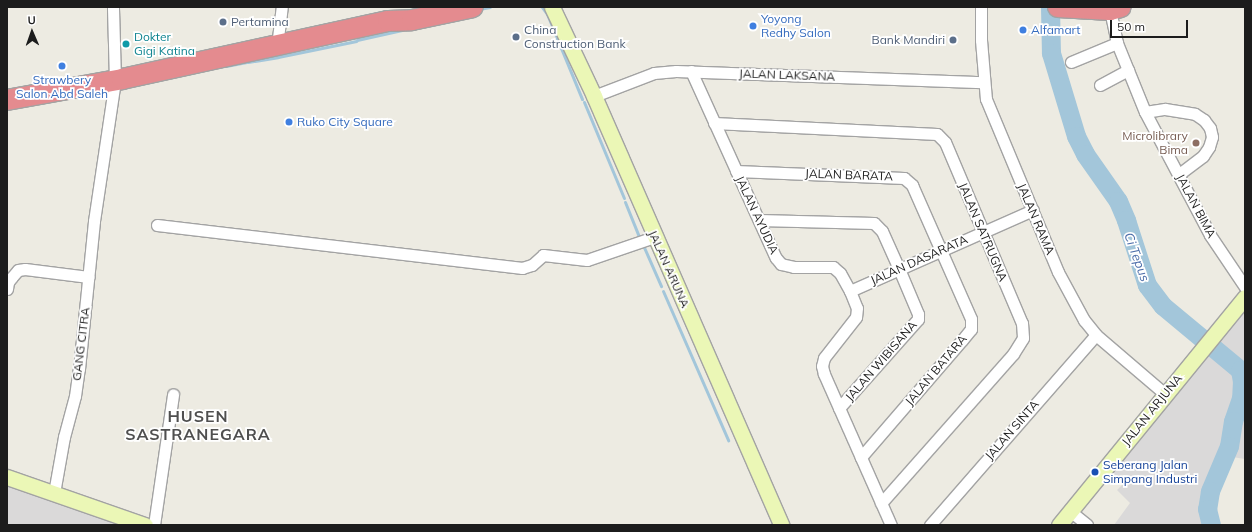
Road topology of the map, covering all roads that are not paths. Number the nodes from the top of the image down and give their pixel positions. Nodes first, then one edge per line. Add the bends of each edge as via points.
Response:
1 (113, 7) edge
2 (282, 7) edge
3 (423, 7) edge
4 (473, 7) edge
5 (981, 7) edge
6 (1058, 7) edge
7 (554, 9) edge
8 (1116, 9) edge
9 (388, 21) junction
10 (1117, 43) junction
11 (277, 46) junction
12 (1071, 62) dead end
13 (1128, 70) junction
14 (691, 71) junction
15 (115, 80) junction
16 (983, 82) junction
17 (1100, 85) dead end
18 (594, 96) junction
19 (7, 100) edge
20 (1145, 112) junction
21 (714, 123) junction
22 (736, 171) junction
23 (1179, 174) junction
24 (1033, 210) junction
25 (759, 220) junction
26 (157, 225) dead end
27 (982, 232) junction
28 (650, 236) junction
29 (941, 250) junction
30 (899, 269) junction
31 (88, 277) junction
32 (1245, 287) edge
33 (7, 289) edge
34 (850, 291) junction
35 (1245, 297) edge
36 (1096, 335) junction
37 (173, 394) dead end
38 (1165, 394) junction
39 (839, 408) junction
40 (861, 457) junction
41 (7, 477) edge
42 (54, 494) junction
43 (881, 503) junction
44 (1070, 511) junction
45 (145, 525) edge
46 (154, 525) edge
47 (781, 525) edge
48 (891, 525) edge
49 (930, 525) edge
50 (1060, 525) edge
51 (1087, 525) edge

1 - 15 street, GANG CITRA
2 - 11 street
3 - 9 highway via 409,10
4 - 9 highway via 412,20
5 - 16 street, JALAN RAMA
6 - 8 highway
7 - 18 street, JALAN ARUNA
8 - 10 street, JALAN BIMA
9 - 11 highway
10 - 12 street
10 - 13 street, JALAN BIMA
11 - 15 highway
13 - 17 street
13 - 20 street, JALAN BIMA
14 - 16 street, JALAN LAKSANA
14 - 18 street, JALAN LAKSANA via 654,73
14 - 21 street, JALAN AYUDIA
15 - 19 highway
15 - 31 street, GANG CITRA
16 - 24 street, JALAN RAMA via 995,124
18 - 28 street, JALAN ARUNA
20 - 23 street, JALAN BIMA
20 - 23 street via 1165,108 1195,114 1210,128 1212,137 1203,156
21 - 22 street, JALAN AYUDIA
21 - 27 street, JALAN SATRUGNA via 937,134 945,142
22 - 25 street, JALAN AYUDIA
22 - 29 street, JALAN BARATA via 904,178 912,185
23 - 32 street, JALAN BIMA via 1210,235
24 - 27 street, JALAN DASARATA
24 - 36 street, JALAN RAMA via 1058,272 1084,320
25 - 30 street, JALAN WIBISANA via 874,223 882,230
25 - 34 street, JALAN AYUDIA via 781,264 794,267 833,267 840,273
26 - 28 street via 522,268 532,265 543,255 587,260
27 - 29 street, JALAN DASARATA
27 - 43 street, JALAN SATRUGNA via 1022,323 1023,338 1013,354
28 - 47 street, JALAN ARUNA
29 - 30 street, JALAN DASARATA
29 - 40 street, JALAN BATARA via 971,319 971,329
30 - 34 street, JALAN DASARATA
30 - 39 street, JALAN WIBISANA via 918,319
31 - 33 street via 18,270 8,282
31 - 42 street, GANG CITRA via 79,369
34 - 39 street, JALAN AYUDIA via 857,308 856,317 824,358 822,366
35 - 38 street, JALAN ARJUNA
36 - 38 street, JALAN RAMA
36 - 49 street, JALAN SINTA
37 - 46 street
38 - 44 street, JALAN ARJUNA
39 - 40 street, JALAN AYUDIA
40 - 43 street, JALAN AYUDIA
41 - 42 street
42 - 45 street
43 - 48 street, JALAN AYUDIA
44 - 50 street, JALAN ARJUNA
44 - 51 street

